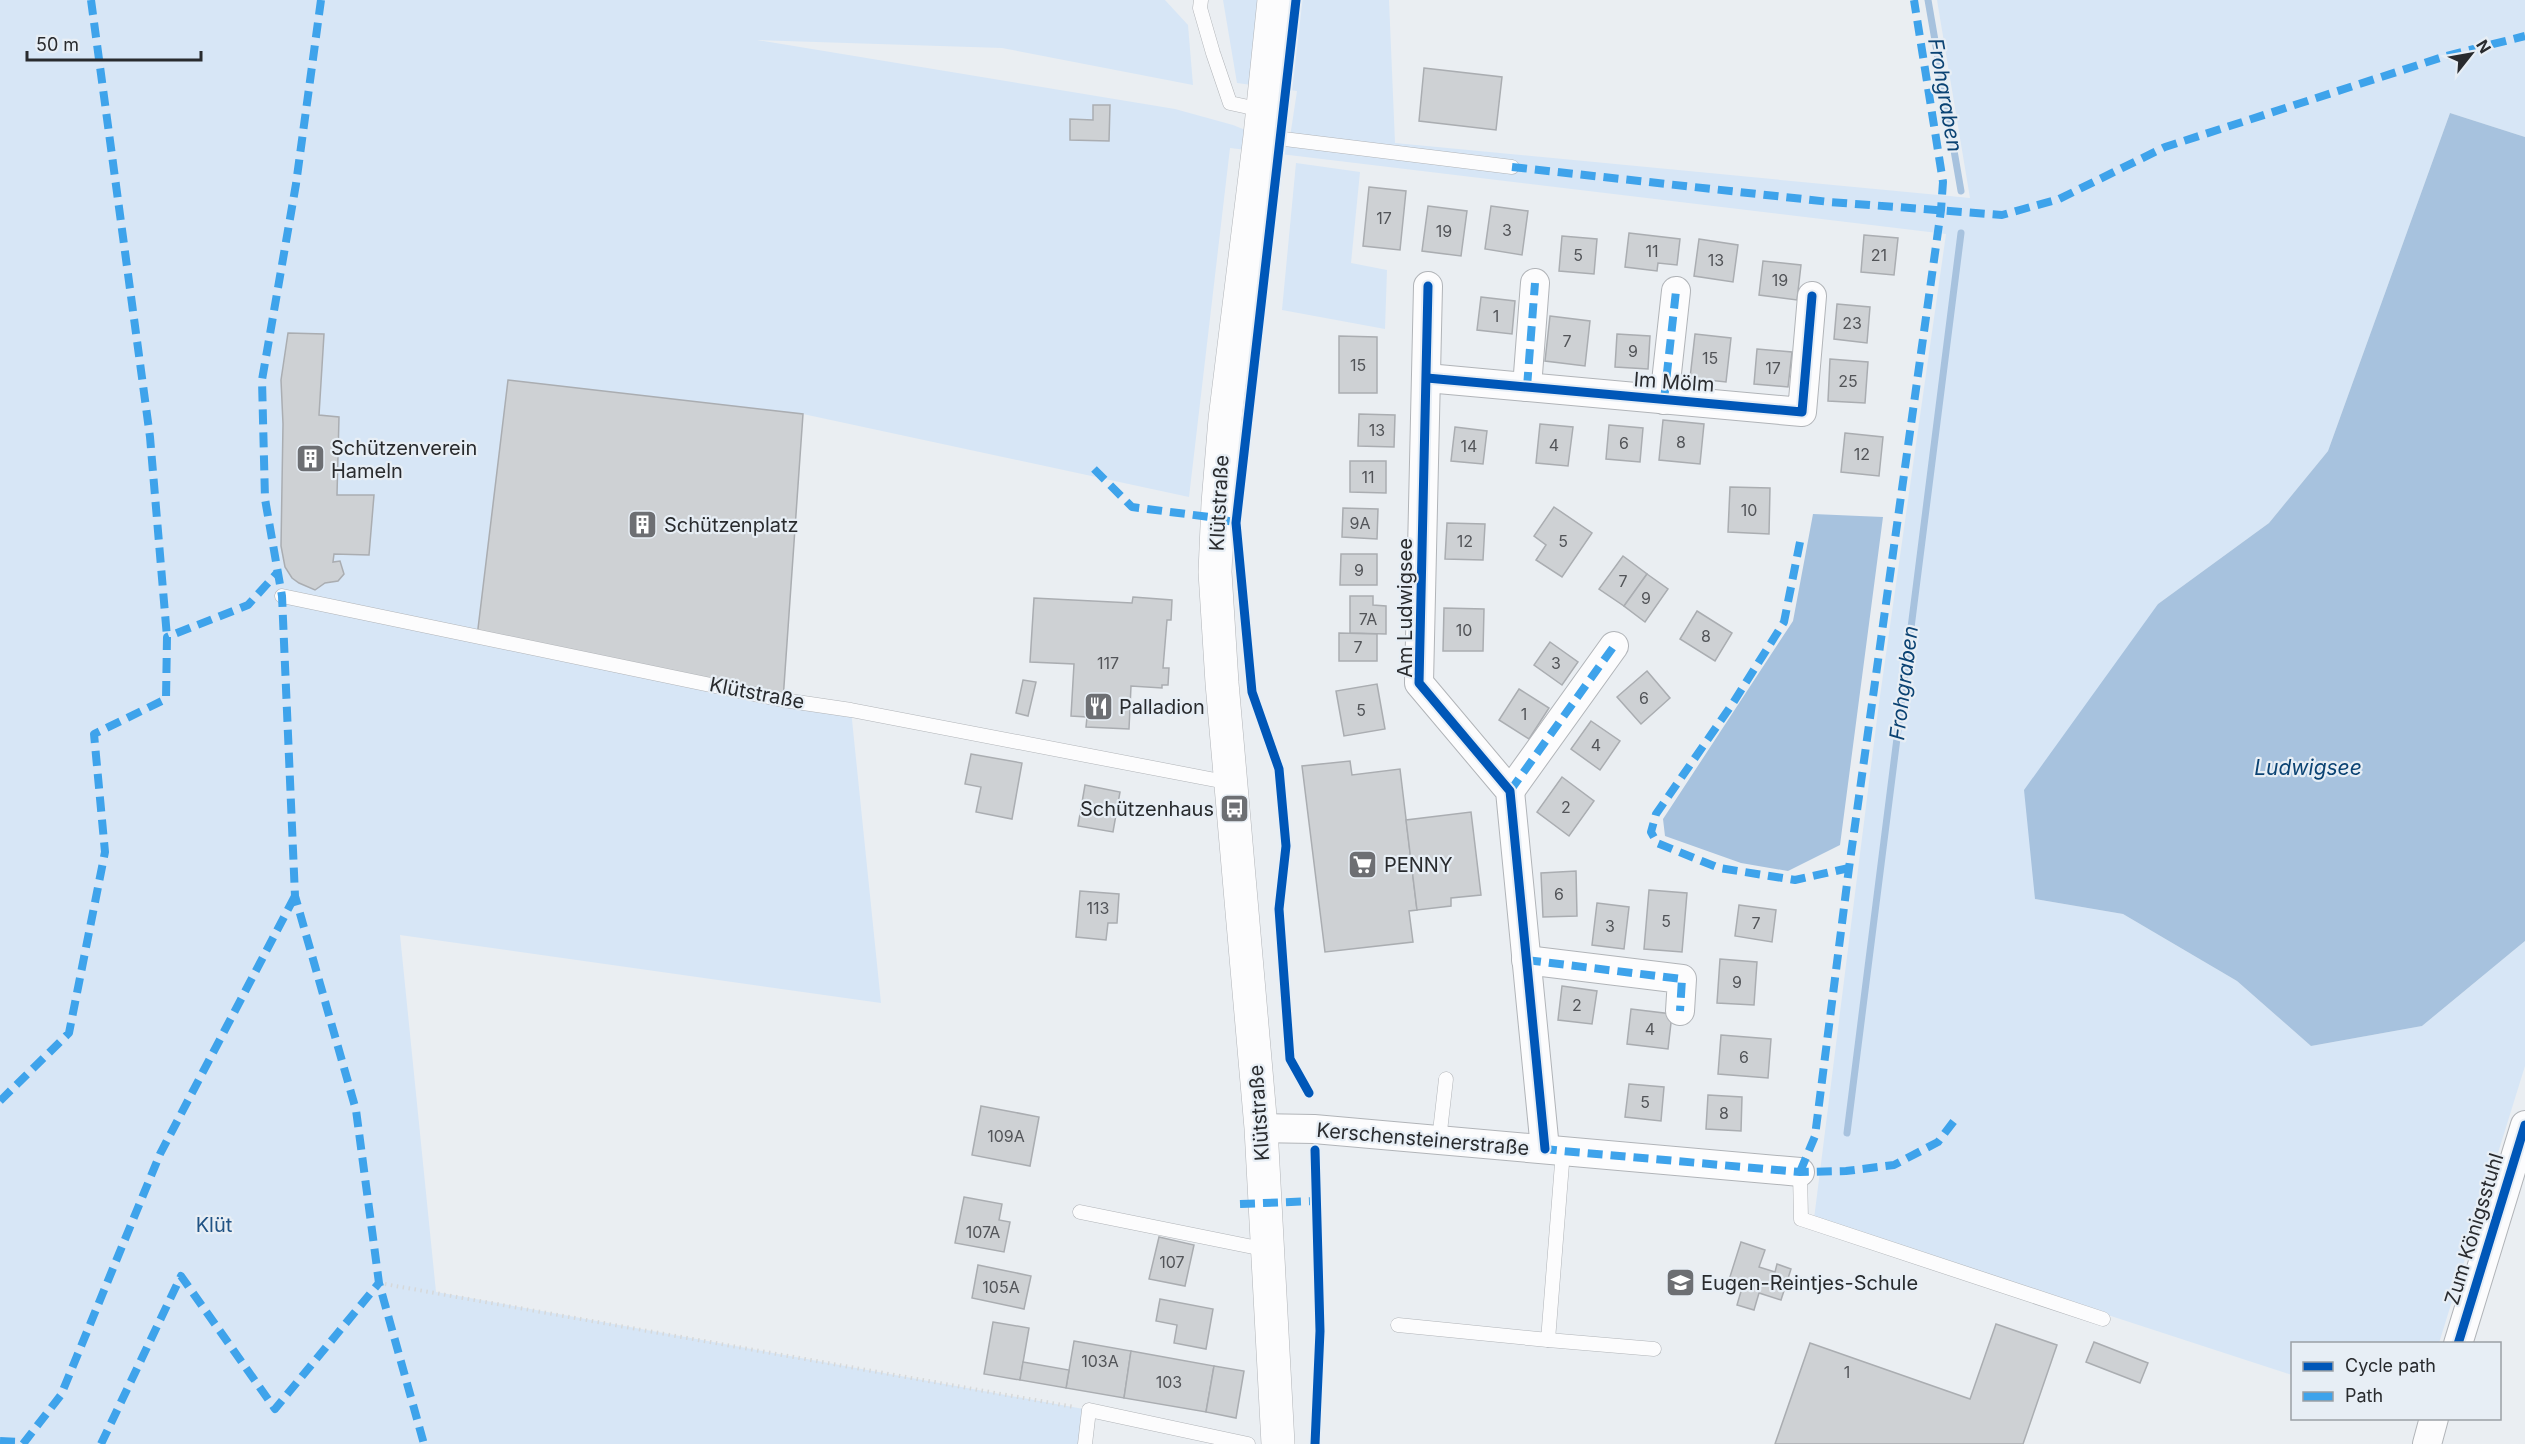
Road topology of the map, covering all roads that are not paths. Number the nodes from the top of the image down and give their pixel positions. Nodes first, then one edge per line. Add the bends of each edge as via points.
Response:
1 (1274, 0) edge
2 (1197, 3) edge
3 (1261, 123) junction
4 (1512, 167) dead end
5 (1535, 283) dead end
6 (1428, 286) dead end
7 (1676, 291) dead end
8 (1812, 296) dead end
9 (1427, 378) junction
10 (1527, 387) junction
11 (1664, 400) junction
12 (282, 596) dead end
13 (1614, 646) dead end
14 (1232, 783) junction
15 (1510, 791) junction
16 (1526, 960) junction
17 (1680, 1011) dead end
18 (1446, 1079) dead end
19 (2525, 1125) edge
20 (1261, 1128) junction
21 (1439, 1140) junction
22 (1554, 1150) junction
23 (1800, 1172) joint
24 (1080, 1212) dead end
25 (1268, 1250) junction
26 (2103, 1319) dead end
27 (1398, 1325) dead end
28 (1548, 1340) junction
29 (2459, 1342) edge
30 (1654, 1349) dead end
31 (2434, 1420) edge
32 (1085, 1444) edge
33 (1248, 1444) edge
34 (1278, 1444) edge
35 (2427, 1444) edge

1 - 3 main road, Klütstraße
2 - 3 lane via 1230,103
3 - 4 lane
3 - 14 main road, Klütstraße via 1218,503 1215,572
5 - 10 street
6 - 9 street, Am Ludwigsee
7 - 11 street, Im Mölm
8 - 11 street, Im Mölm via 1802,412
9 - 10 street, Im Mölm
9 - 15 street, Am Ludwigsee via 1419,683
10 - 11 street, Im Mölm
12 - 14 lane, Klütstraße via 783,700
13 - 15 street
14 - 20 main road, Klütstraße
15 - 16 street
16 - 17 street via 1682,979
16 - 22 street
18 - 21 lane
19 - 29 street, Zum Königsstuhl
20 - 21 street, Kerschensteinerstraße
20 - 25 main road, Klütstraße
21 - 22 street, Kerschensteinerstraße
22 - 23 street, Kerschensteinerstraße
22 - 28 lane
23 - 26 lane via 1800,1219
24 - 25 lane
25 - 34 main road, Klütstraße
27 - 28 lane
28 - 30 lane
31 - 35 street
32 - 33 lane via 1089,1410

